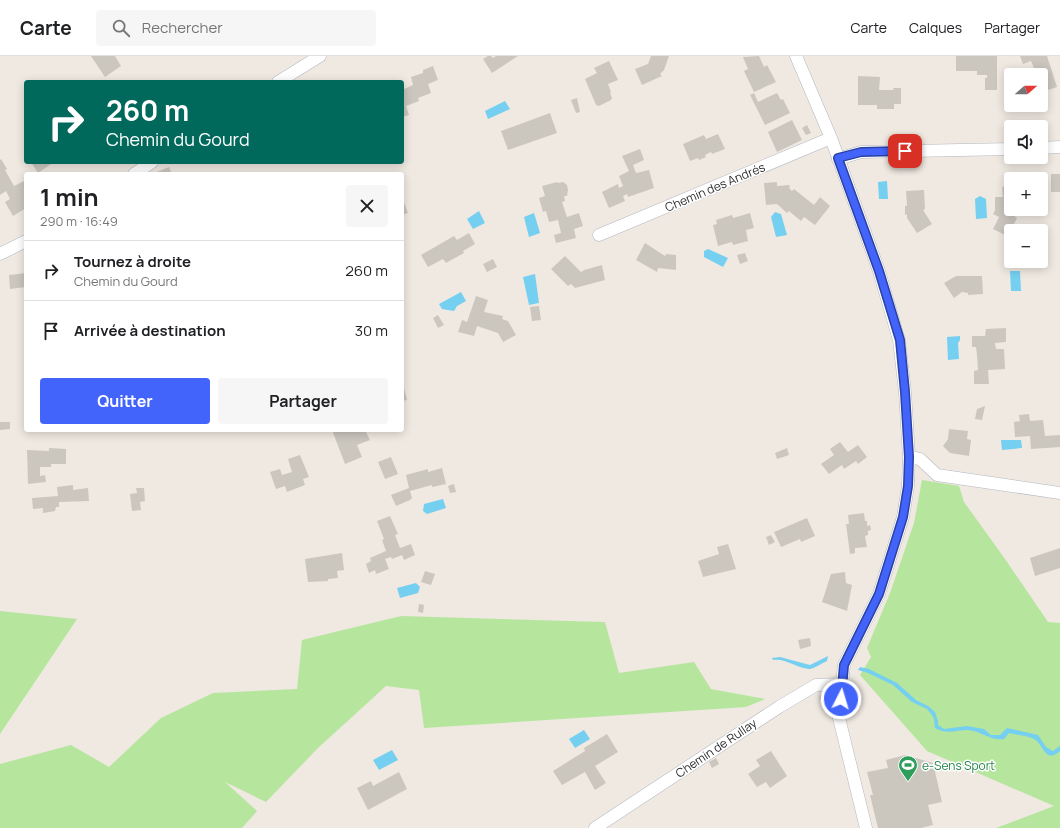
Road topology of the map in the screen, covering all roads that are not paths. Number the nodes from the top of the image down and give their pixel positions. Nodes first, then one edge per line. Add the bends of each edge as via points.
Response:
1 (320, 56) edge
2 (796, 56) edge
3 (281, 80) edge
4 (831, 138) junction
5 (1060, 147) edge
6 (1048, 148) edge
7 (1004, 149) edge
8 (838, 158) junction
9 (149, 164) edge
10 (137, 172) edge
11 (599, 235) dead end
12 (24, 242) edge
13 (0, 254) edge
14 (909, 457) junction
15 (1060, 493) edge
16 (842, 684) junction
17 (595, 828) edge
18 (866, 828) edge

1 - 3 street
2 - 4 street
4 - 8 street
4 - 11 street, Chemin des Andrés
5 - 6 street
7 - 8 street via 861,152
8 - 14 street via 879,271 900,340
9 - 10 street
12 - 13 street
14 - 15 street via 920,459 937,474
14 - 16 street via 903,517 879,594 844,665
16 - 17 street, Chemin de Rullay via 816,685 778,707
16 - 18 street via 839,718

